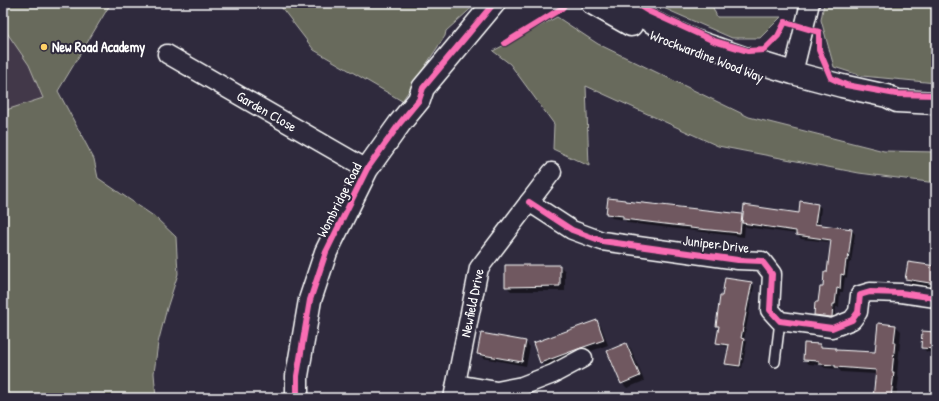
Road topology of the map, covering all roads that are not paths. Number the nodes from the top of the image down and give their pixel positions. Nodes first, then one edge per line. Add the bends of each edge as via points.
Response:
1 (592, 3) edge
2 (618, 3) edge
3 (810, 3) edge
4 (497, 4) edge
5 (167, 54) dead end
6 (793, 73) junction
7 (897, 101) junction
8 (936, 103) edge
9 (367, 170) junction
10 (552, 172) dead end
11 (529, 202) junction
12 (936, 298) edge
13 (780, 321) junction
14 (583, 358) dead end
15 (775, 362) dead end
16 (454, 391) edge
17 (297, 398) edge

1 - 7 main road, Wrockwardine Wood Way via 675,46 738,72 853,102 885,107
2 - 6 main road, Wrockwardine Wood Way via 692,40
3 - 6 street
4 - 9 main road, Wombridge Road via 424,88 420,100 400,123
5 - 9 street, Garden Close
6 - 7 main road, Wrockwardine Wood Way via 887,96
7 - 8 main road, Wrockwardine Wood Way
9 - 17 main road, Wombridge Road via 326,252 310,300 297,376
10 - 11 street, Newfield Drive
11 - 13 street, Juniper Drive via 572,230 602,241 762,261 772,274 770,310
11 - 16 street, Newfield Drive via 479,268
12 - 13 street via 870,292 860,295 858,312 852,320 832,328
13 - 15 lane
14 - 16 street, Newfield Drive via 553,374 522,386 497,391

